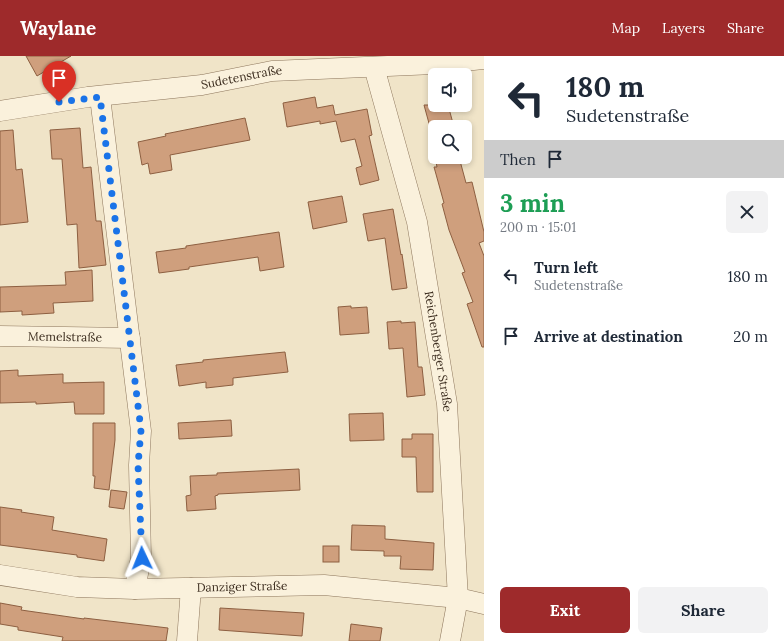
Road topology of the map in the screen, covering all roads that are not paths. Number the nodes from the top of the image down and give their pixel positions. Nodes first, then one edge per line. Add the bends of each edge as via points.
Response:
1 (484, 59) edge
2 (374, 67) junction
3 (100, 97) junction
4 (0, 111) edge
5 (0, 336) edge
6 (130, 338) junction
7 (0, 575) edge
8 (191, 588) junction
9 (135, 589) junction
10 (458, 598) junction
11 (484, 604) edge
12 (187, 641) edge
13 (450, 641) edge

1 - 2 street, Sudetenstraße
2 - 3 street, Sudetenstraße via 272,71 202,85
2 - 10 street, Reichenberger Straße via 417,222 446,397
3 - 4 street, Sudetenstraße
3 - 6 street
5 - 6 street, Memelstraße
6 - 9 street via 141,430 138,465 142,558
7 - 9 street, Danziger Straße via 77,587
8 - 9 street, Danziger Straße
8 - 10 street, Danziger Straße via 324,585
8 - 12 street
10 - 11 street, Danziger Straße
10 - 13 street, Reichenberger Straße

